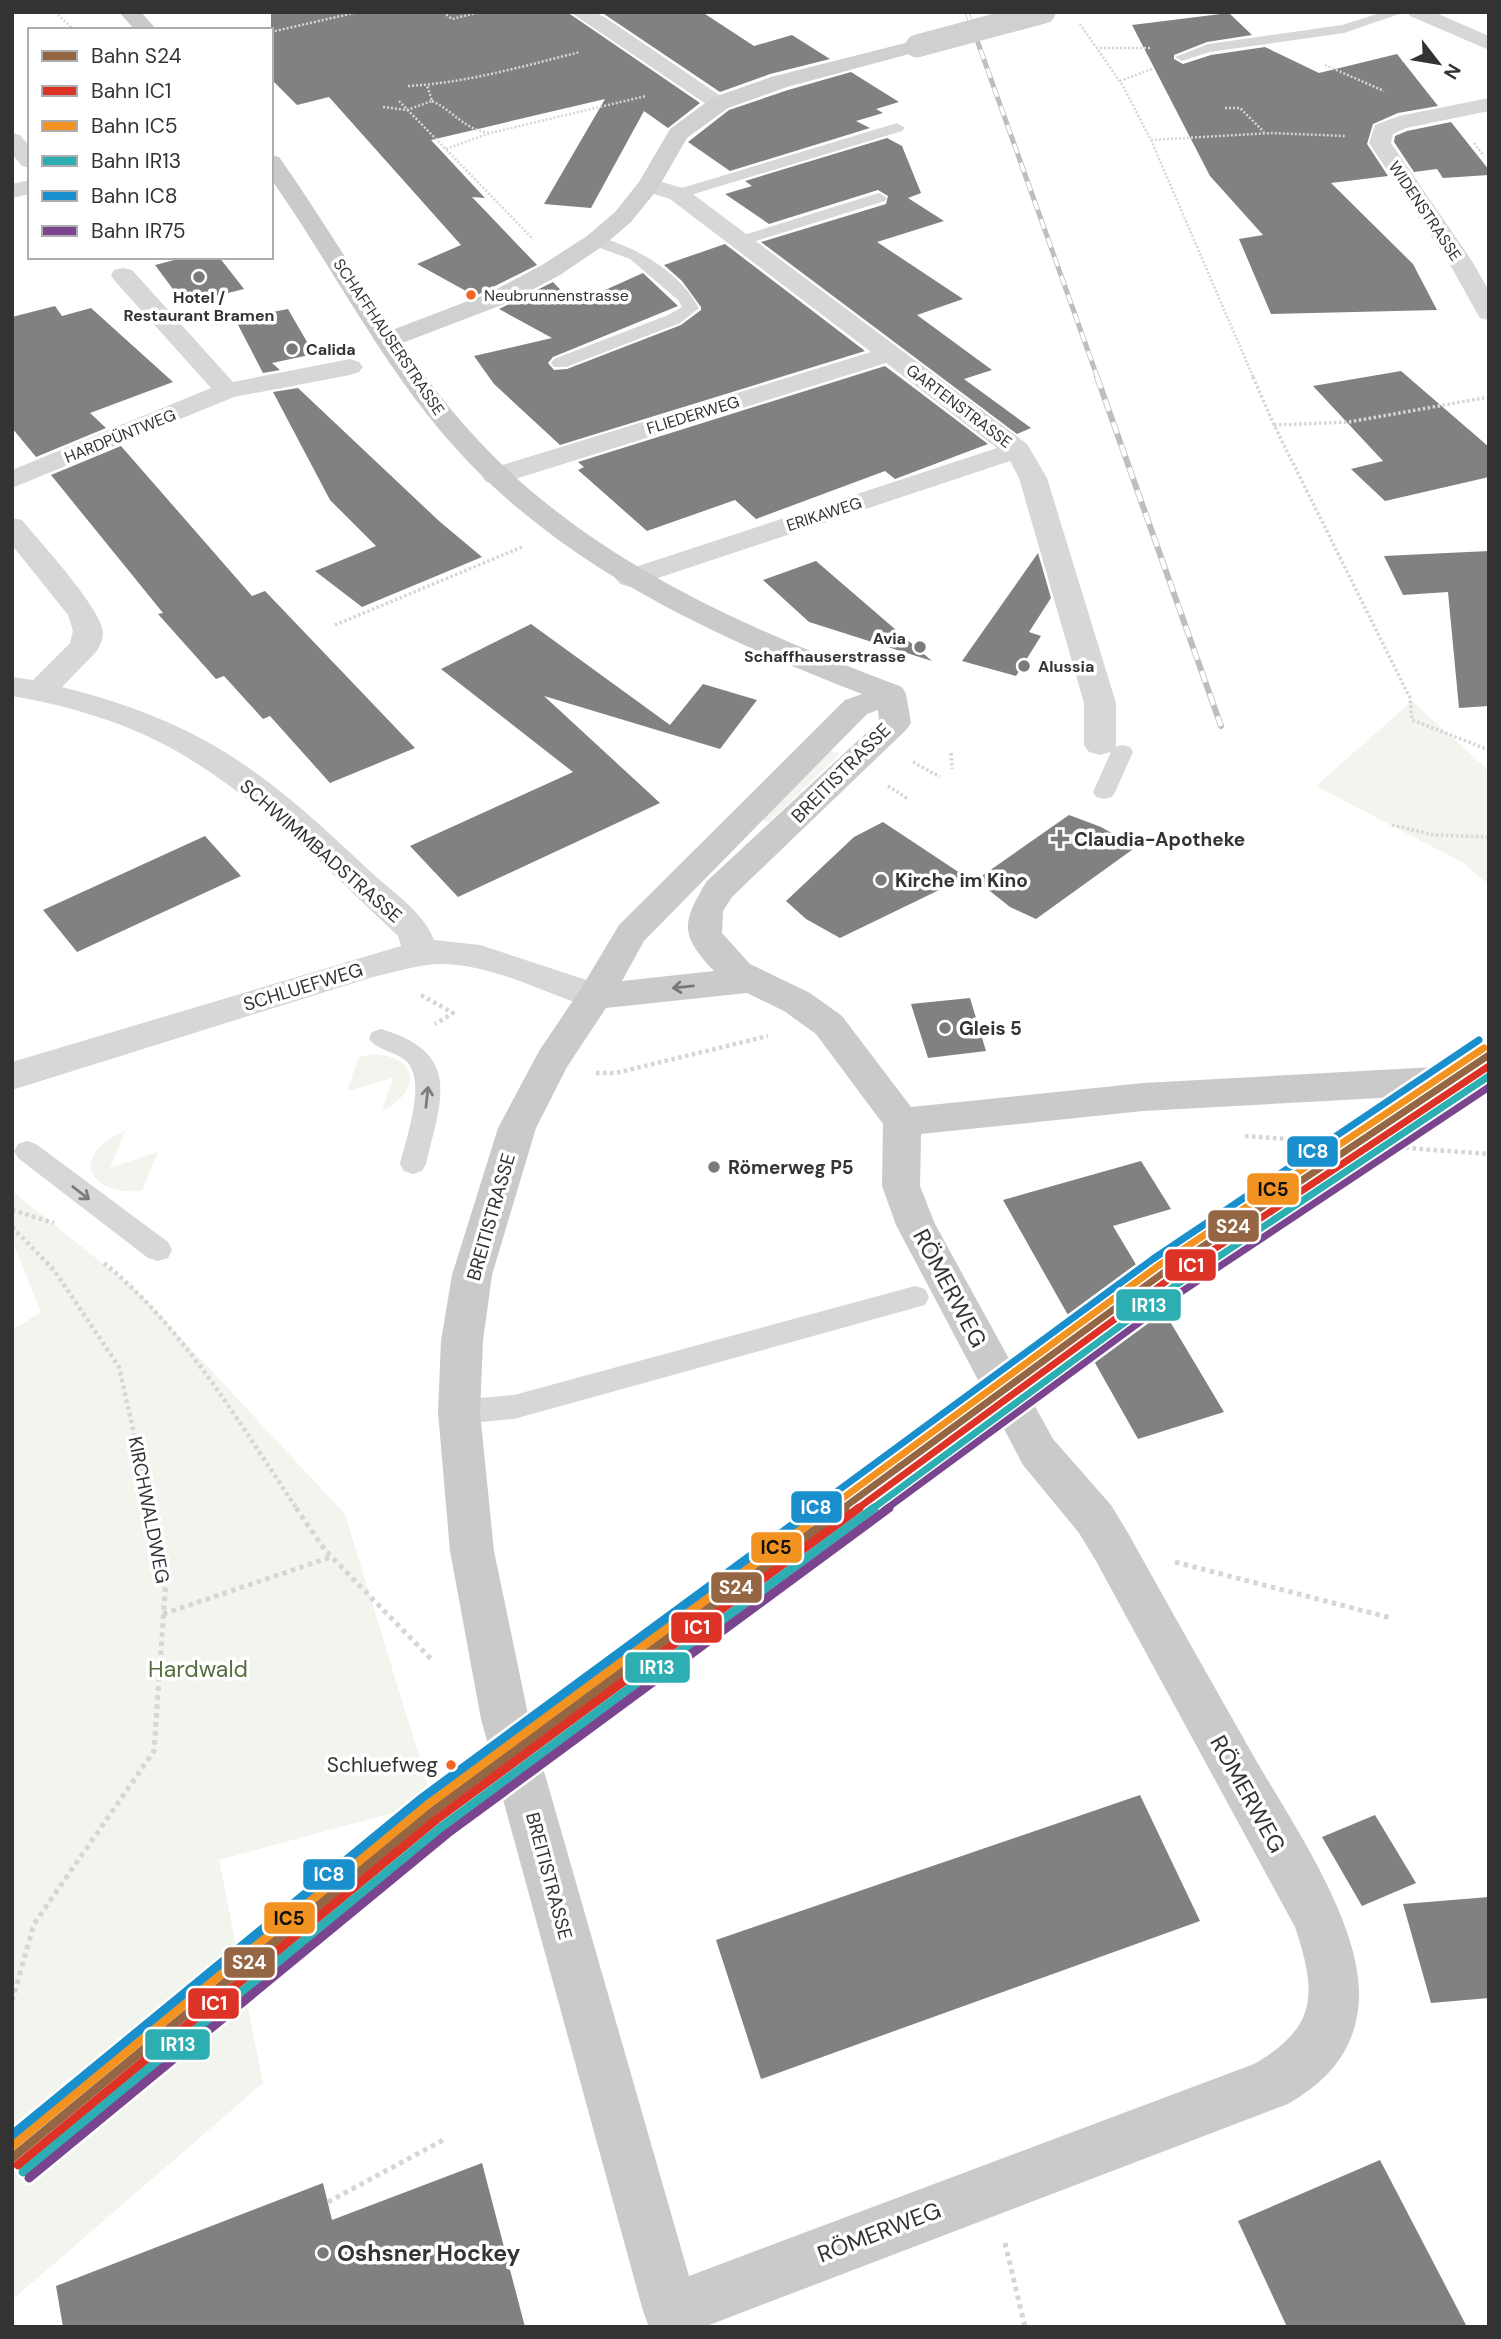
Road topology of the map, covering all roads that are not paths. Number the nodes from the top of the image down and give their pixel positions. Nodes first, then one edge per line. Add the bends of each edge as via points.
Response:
1 (129, 12) edge
2 (580, 12) edge
3 (1044, 12) edge
4 (1398, 12) edge
5 (1417, 12) edge
6 (145, 28) edge
7 (1489, 44) edge
8 (1182, 57) road end
9 (720, 103) junction
10 (1489, 104) edge
11 (897, 128) dead end
12 (12, 140) edge
13 (28, 159) edge
14 (273, 165) edge
15 (649, 185) junction
16 (678, 194) junction
17 (879, 198) dead end
18 (595, 241) junction
19 (740, 241) junction
20 (123, 275) dead end
21 (1489, 313) edge
22 (388, 340) junction
23 (890, 354) junction
24 (559, 363) dead end
25 (350, 367) dead end
26 (227, 391) junction
27 (1017, 450) junction
28 (496, 476) junction
29 (12, 480) edge
30 (12, 526) edge
31 (630, 578) junction
32 (26, 689) edge
33 (891, 694) junction
34 (1111, 749) joint
35 (1104, 792) dead end
36 (407, 957) junction
37 (751, 981) junction
38 (595, 996) junction
39 (392, 1042) road end
40 (12, 1076) edge
41 (1489, 1078) edge
42 (902, 1122) junction
43 (27, 1151) dead end
44 (413, 1164) dead end
45 (158, 1250) dead end
46 (915, 1297) dead end
47 (459, 1412) junction
48 (673, 2319) edge

1 - 6 main road
2 - 9 street
3 - 9 street, bridge via 779,82
4 - 8 lane via 1344,29 1208,48
5 - 7 street
9 - 15 street via 678,134
10 - 21 street, WIDENSTRASSE via 1391,127 1383,130 1380,143 1460,261
11 - 16 lane
12 - 13 street
14 - 22 main road, SCHAFFHAUSERSTRASSE
15 - 16 street, GARTENSTRASSE
15 - 18 street
16 - 19 street, GARTENSTRASSE
17 - 19 lane
18 - 22 street via 498,298
18 - 24 lane via 636,256 685,297 691,308 631,337
19 - 23 street, GARTENSTRASSE
20 - 26 street
22 - 28 main road, SCHAFFHAUSERSTRASSE via 440,414
23 - 27 street, GARTENSTRASSE
23 - 28 street, FLIEDERWEG
25 - 26 street, HARDPÜNTWEG
26 - 29 street, HARDPÜNTWEG
27 - 31 street, ERIKAWEG
27 - 34 street, GARTENSTRASSE via 1033,478
28 - 31 main road, SCHAFFHAUSERSTRASSE via 547,523
30 - 32 street via 82,614 88,631 85,646
31 - 33 main road, SCHAFFHAUSERSTRASSE via 769,648
32 - 36 street, SCHWIMMBADSTRASSE via 125,717 192,747 261,793 413,931
33 - 37 main road, BREITISTRASSE via 895,723 719,889 706,911 705,933 716,951
33 - 38 main road, BREITISTRASSE via 856,707 631,933
34 - 35 lane
36 - 38 street, SCHLUEFWEG via 446,952 471,956
36 - 40 street, SCHLUEFWEG
37 -> 38 main road
37 - 42 main road via 791,998 829,1025
38 - 47 main road, BREITISTRASSE via 552,1061 517,1128 472,1275 462,1341
44 -> 39 lane via 429,1081 422,1062
41 - 42 main road via 1143,1097
42 - 48 main road, RÖMERWEG via 901,1186 916,1226 1038,1452 1095,1519 1112,1547 1315,1916 1335,1986 1329,2020 1317,2049 1295,2070 1269,2085
43 -> 45 lane
46 - 47 lane via 514,1407
47 - 48 main road, BREITISTRASSE via 472,1551 505,1719

